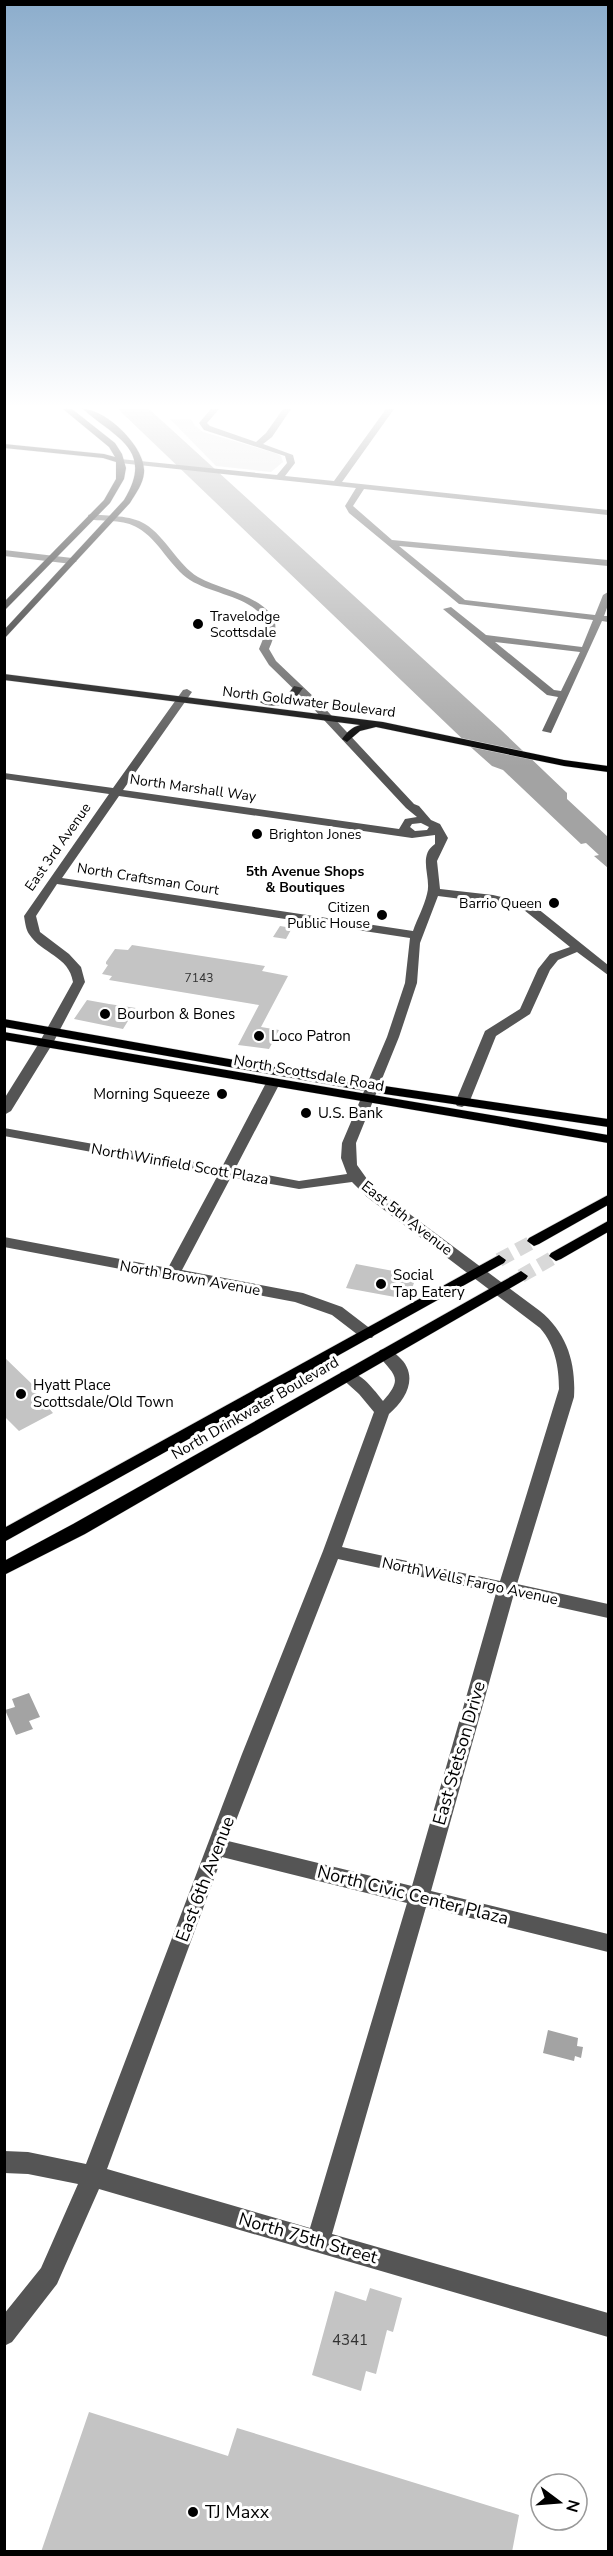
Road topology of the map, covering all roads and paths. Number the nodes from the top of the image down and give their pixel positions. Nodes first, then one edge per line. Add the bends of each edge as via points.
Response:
1 (81, 528) edge
2 (102, 528) edge
3 (144, 528) edge
4 (372, 528) edge
5 (389, 542) junction
6 (4, 553) edge
7 (51, 559) junction
8 (72, 561) junction
9 (609, 563) edge
10 (609, 595) edge
11 (4, 608) edge
12 (447, 609) dead end
13 (604, 619) edge
14 (4, 636) edge
15 (483, 638) junction
16 (586, 650) junction
17 (4, 668) edge
18 (4, 677) edge
19 (298, 688) junction
20 (565, 695) junction
21 (184, 697) junction
22 (265, 702) junction
23 (320, 709) junction
24 (328, 719) junction
25 (383, 725) junction
26 (547, 731) dead end
27 (347, 739) junction
28 (609, 759) edge
29 (609, 769) edge
30 (4, 776) edge
31 (116, 792) junction
32 (410, 806) junction
33 (407, 822) junction
34 (431, 824) junction
35 (377, 829) junction
36 (416, 835) junction
37 (434, 850) junction
38 (54, 880) junction
39 (434, 892) junction
40 (417, 935) junction
41 (577, 948) junction
42 (609, 971) edge
43 (4, 1023) edge
44 (4, 1036) edge
45 (49, 1037) junction
46 (273, 1083) junction
47 (369, 1094) junction
48 (462, 1102) junction
49 (4, 1111) edge
50 (609, 1123) edge
51 (4, 1132) edge
52 (609, 1139) edge
53 (226, 1172) junction
54 (356, 1177) junction
55 (609, 1199) edge
56 (609, 1226) edge
57 (534, 1241) tunnel mouth
58 (4, 1242) edge
59 (556, 1256) tunnel mouth
60 (499, 1260) tunnel mouth
61 (478, 1272) junction
62 (172, 1275) junction
63 (522, 1276) tunnel mouth
64 (501, 1288) junction
65 (367, 1334) junction
66 (386, 1354) junction
67 (347, 1376) junction
68 (382, 1411) junction
69 (4, 1536) edge
70 (332, 1551) junction
71 (4, 1569) edge
72 (507, 1590) junction
73 (609, 1611) edge
74 (217, 1847) junction
75 (419, 1896) junction
76 (609, 1943) edge
77 (4, 2162) edge
78 (93, 2176) junction
79 (318, 2241) junction
80 (609, 2325) edge
81 (4, 2334) edge

1 - 7 main road
2 - 8 main road
3 - 19 street via 200,583 260,610 270,622 265,653
4 - 5 street
5 - 9 street
5 - 13 street via 462,602
6 - 7 street
7 - 8 street
7 - 11 main road
8 - 14 main road
10 - 13 street
12 - 15 street
13 - 16 street
15 - 16 street
15 - 20 street via 551,693
16 - 20 street
17 - 21 main road, North Goldwater Boulevard
18 - 21 main road, North Goldwater Boulevard
19 - 22 main road via 297,695 290,700
19 - 23 street
20 - 26 street
21 - 22 main road, North Goldwater Boulevard
21 - 24 main road, North Goldwater Boulevard
21 - 31 street, East 3rd Avenue
22 - 23 main road, North Goldwater Boulevard
23 - 24 street
23 - 28 main road, North Goldwater Boulevard via 400,718
24 - 25 main road, North Goldwater Boulevard
24 - 27 street
25 - 27 main road via 357,729
25 - 29 main road, North Goldwater Boulevard
27 - 32 street
30 - 31 street, North Marshall Way
31 - 35 street, North Marshall Way
31 - 38 street, East 3rd Avenue
32 - 33 street
32 - 34 street
33 - 34 street, North Marshall Way
33 - 35 street, North Marshall Way
33 - 36 street via 404,830
34 - 36 street via 431,833
34 - 37 street, East 5th Avenue via 442,838
35 - 36 street, North Marshall Way
36 - 37 street
37 - 39 street, East 5th Avenue via 430,865
38 - 40 street, North Craftsman Court
38 - 45 street, East 3rd Avenue via 33,910 32,927 40,939 73,965 79,982
39 - 40 street, East 5th Avenue
39 - 41 street via 528,906
40 - 47 street, East 5th Avenue via 411,983
41 - 42 street
41 - 48 street via 555,957 544,969 525,1011 490,1034
43 - 45 main road, North Scottsdale Road
44 - 45 main road, North Scottsdale Road
45 - 46 main road, North Scottsdale Road
45 - 47 main road, North Scottsdale Road
45 - 49 street, East 3rd Avenue
46 - 47 main road, North Scottsdale Road
46 - 53 street
47 - 48 main road, North Scottsdale Road
47 - 52 main road, North Scottsdale Road
47 - 54 street, East 5th Avenue via 347,1150
48 - 50 main road, North Scottsdale Road
51 - 53 street, North Winfield Scott Plaza
53 - 54 street, North Winfield Scott Plaza via 299,1185
53 - 62 street
54 - 61 street, East 5th Avenue via 393,1211
55 - 57 main road
56 - 59 main road
58 - 62 street, North Brown Avenue
60 - 61 main road, North Drinkwater Boulevard
61 - 64 street
61 - 65 main road, North Drinkwater Boulevard
62 - 65 street, North Brown Avenue via 318,1303 337,1311
63 - 64 main road, North Drinkwater Boulevard
64 - 66 main road, North Drinkwater Boulevard
64 - 72 street, East Stetson Drive via 553,1334 568,1378 566,1397
65 - 69 main road, North Drinkwater Boulevard
66 - 67 main road, North Drinkwater Boulevard
66 - 68 street, East 6th Avenue via 402,1372 392,1404
67 - 68 street
67 - 71 main road, North Drinkwater Boulevard
68 - 70 street, East 6th Avenue
70 - 72 street, North Wells Fargo Avenue
70 - 74 street, East 6th Avenue
72 - 73 street, North Wells Fargo Avenue
72 - 75 street, East Stetson Drive
74 - 75 street, North Civic Center Plaza
74 - 78 street, East 6th Avenue
75 - 76 street, North Civic Center Plaza
75 - 79 street, East Stetson Drive
77 - 78 street, North 75th Street
78 - 79 street, North 75th Street
78 - 81 street, East 6th Avenue via 49,2276
79 - 80 street, North 75th Street

